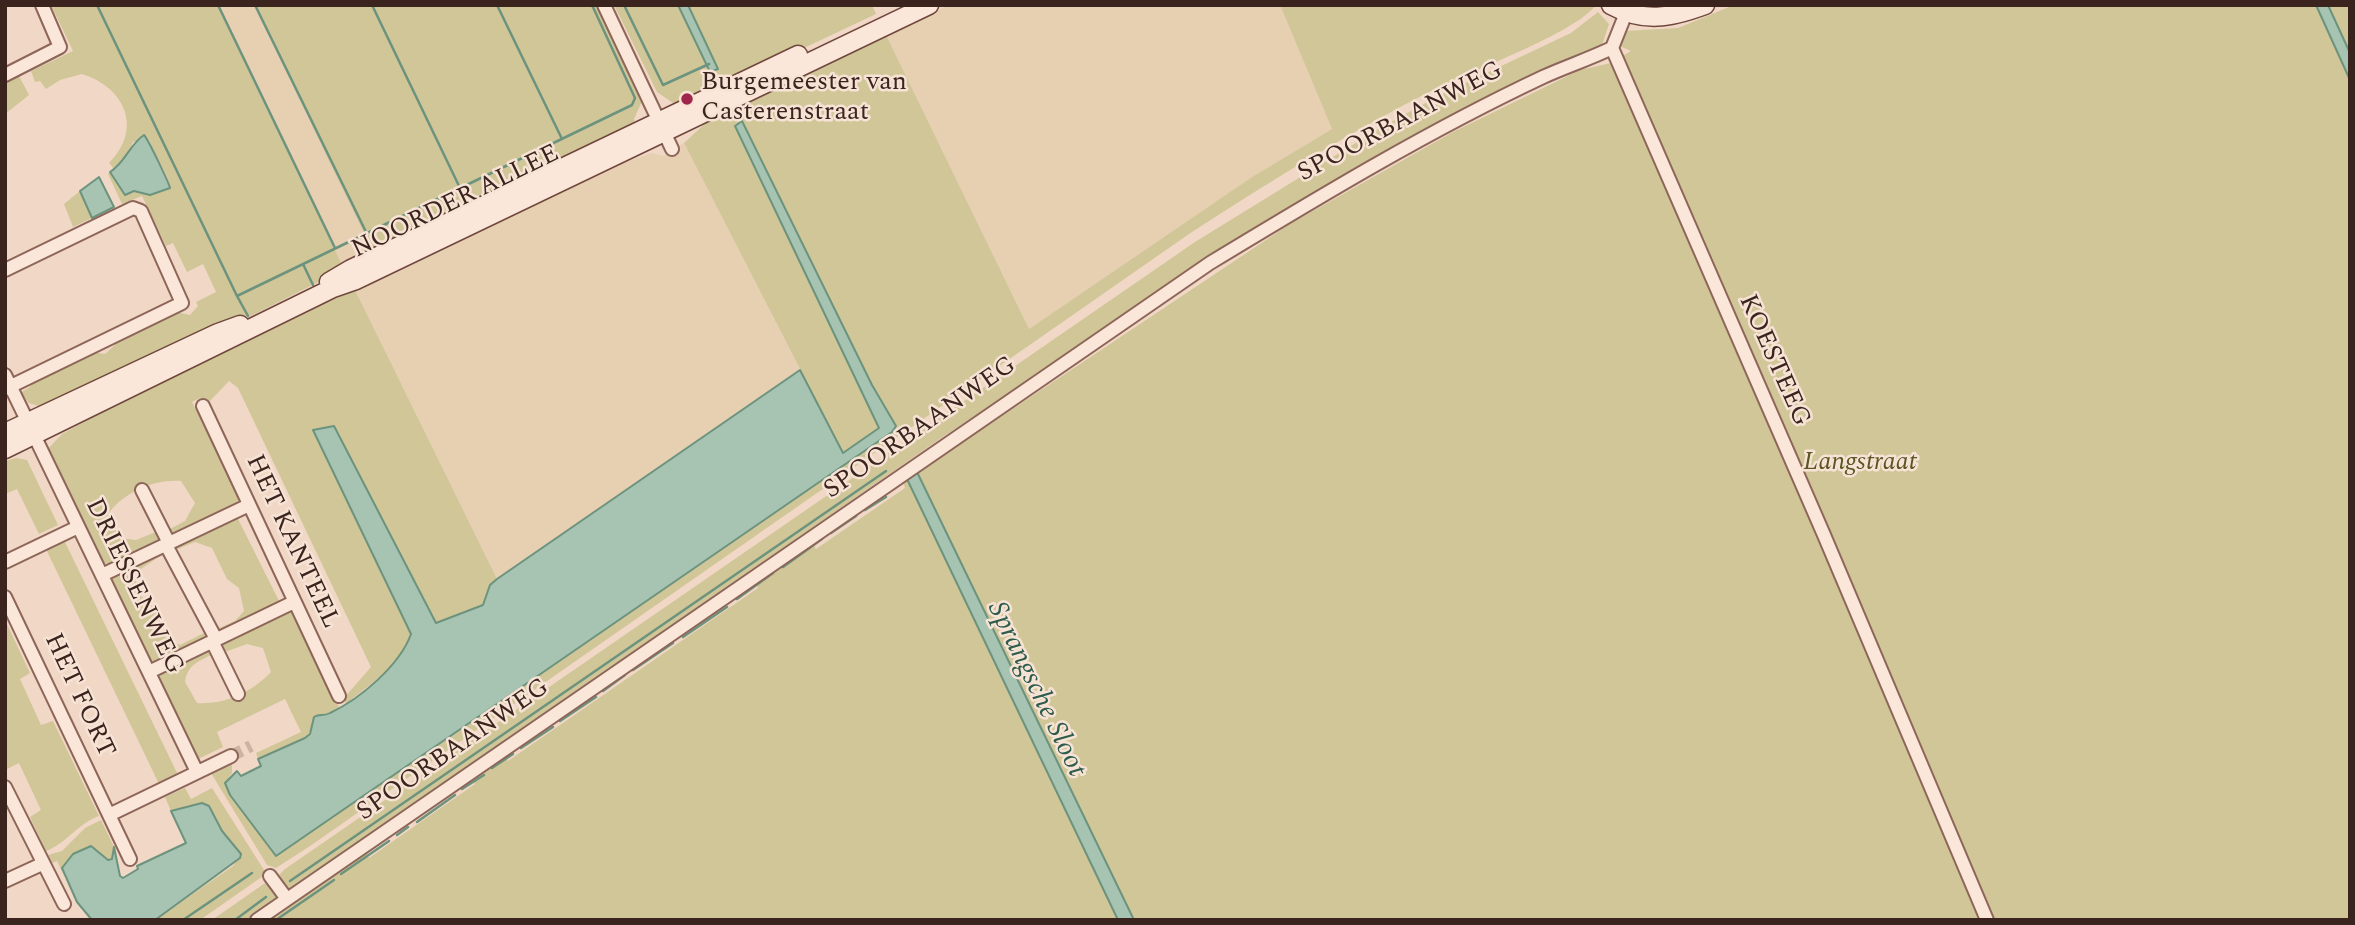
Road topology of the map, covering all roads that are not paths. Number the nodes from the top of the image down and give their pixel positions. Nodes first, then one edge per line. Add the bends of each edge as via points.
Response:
1 (42, 5) edge
2 (604, 5) edge
3 (901, 5) edge
4 (1704, 5) edge
5 (921, 7) edge
6 (1619, 9) edge
7 (1612, 48) junction
8 (5, 75) edge
9 (665, 134) junction
10 (5, 270) edge
11 (7, 384) edge
12 (203, 406) dead end
13 (31, 429) junction
14 (5, 433) edge
15 (5, 449) edge
16 (142, 490) dead end
17 (249, 505) junction
18 (78, 527) junction
19 (167, 544) junction
20 (5, 562) edge
21 (102, 575) junction
22 (5, 597) edge
23 (294, 602) junction
24 (214, 640) junction
25 (149, 672) junction
26 (238, 694) dead end
27 (339, 696) dead end
28 (231, 756) tunnel mouth
29 (197, 772) junction
30 (5, 787) edge
31 (109, 815) junction
32 (130, 859) dead end
33 (42, 863) junction
34 (271, 876) dead end
35 (5, 881) edge
36 (287, 899) junction
37 (64, 904) dead end
38 (257, 920) edge
39 (1987, 920) edge

1 - 8 street via 60,47
2 - 9 street
3 - 9 street, NOORDER ALLEE
4 - 6 street via 1647,19
5 - 9 street, NOORDER ALLEE
6 - 7 street
7 - 36 street, SPOORBAANWEG via 1414,143 1210,263
7 - 39 street, KOESTEEG
9 - 13 street, NOORDER ALLEE via 218,333
10 - 11 street via 133,208 162,255 182,303
11 - 13 street, DRIESSENWEG
12 - 17 street, HET KANTEEL
13 - 14 street, NOORDER ALLEE
13 - 15 street, NOORDER ALLEE
13 - 18 street, DRIESSENWEG
16 - 19 street
17 - 19 street
17 - 23 street, HET KANTEEL
18 - 20 street
18 - 21 street, DRIESSENWEG
19 - 21 street
19 - 24 street
21 - 25 street, DRIESSENWEG
22 - 31 street, HET FORT
23 - 24 street
23 - 27 street, HET KANTEEL
24 - 25 street
24 - 26 street
25 - 29 street, DRIESSENWEG
28 - 29 street
29 - 31 street
30 - 33 street
31 - 32 street, HET FORT
33 - 35 street
33 - 37 street
34 - 36 street
36 - 38 street, SPOORBAANWEG

